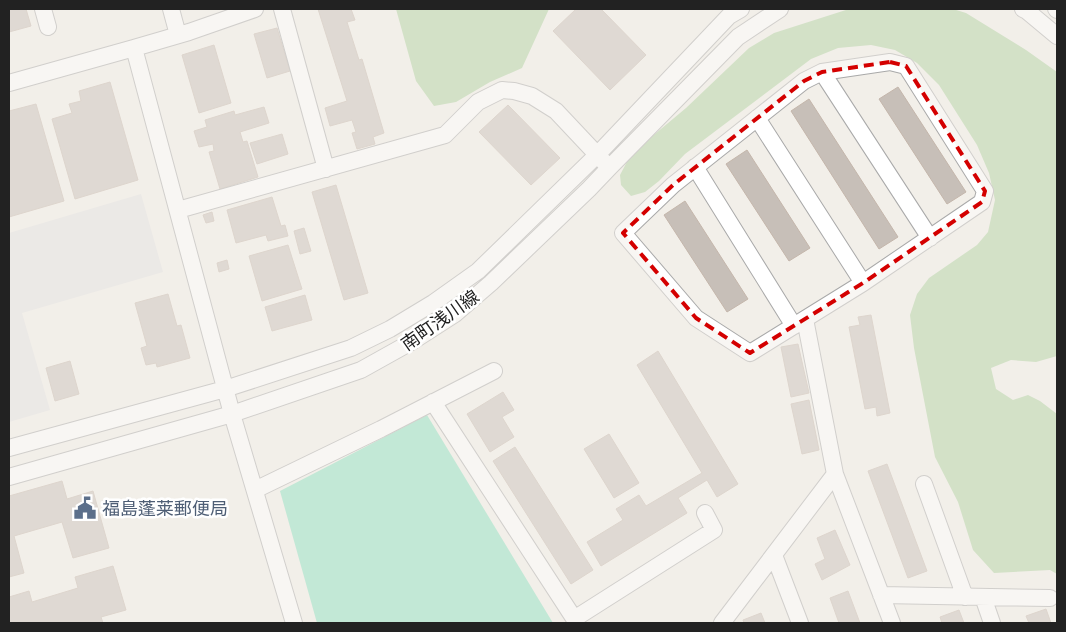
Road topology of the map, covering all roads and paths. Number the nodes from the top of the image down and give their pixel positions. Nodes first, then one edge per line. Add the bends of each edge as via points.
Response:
1 (43, 9) edge
2 (171, 9) edge
3 (255, 9) edge
4 (282, 9) edge
5 (741, 9) edge
6 (780, 9) edge
7 (1023, 9) edge
8 (48, 27) dead end
9 (178, 36) junction
10 (1057, 36) edge
11 (134, 48) junction
12 (822, 72) junction
13 (9, 83) edge
14 (757, 118) junction
15 (597, 155) junction
16 (695, 167) junction
17 (609, 168) junction
18 (326, 169) junction
19 (178, 210) junction
20 (930, 238) junction
21 (864, 283) junction
22 (800, 322) junction
23 (494, 371) dead end
24 (225, 389) junction
25 (434, 402) junction
26 (232, 414) junction
27 (9, 448) edge
28 (835, 474) junction
29 (9, 477) edge
30 (924, 484) dead end
31 (255, 490) junction
32 (706, 514) dead end
33 (774, 555) junction
34 (881, 595) junction
35 (965, 597) junction
36 (983, 597) junction
37 (1050, 598) dead end
38 (575, 621) edge
39 (294, 623) edge
40 (722, 623) edge
41 (800, 623) edge
42 (892, 623) edge
43 (992, 623) edge

1 - 8 street
2 - 9 street
3 - 9 street
4 - 18 street
5 - 15 street, 南町浅川線 via 729,16
6 - 17 street, 南町浅川線 via 738,37
7 - 10 street
9 - 11 street
11 - 13 street
11 - 19 street
12 - 14 street via 804,81
12 - 20 street
12 - 20 street via 890,62 906,66 985,191 982,202
14 - 16 street
14 - 21 street
15 - 17 street
15 - 18 street via 556,111 532,96 502,90 478,102 445,135
15 - 24 street, 南町浅川線 via 478,271 433,303 350,348
16 - 22 street
16 - 22 street via 623,233 696,318 750,353
17 - 26 street, 南町浅川線 via 455,314 361,370
18 - 19 street
19 - 24 street
20 - 21 street
21 - 22 street
22 - 28 street
23 - 25 street
24 - 26 street
24 - 27 street, 南町浅川線
25 - 31 street
25 - 38 street
26 - 29 street, 南町浅川線
26 - 31 street
28 - 33 street
28 - 34 street
30 - 35 street
31 - 39 street
32 - 38 street via 714,530
33 - 40 street
33 - 41 street
34 - 35 street
34 - 42 street
35 - 36 street
36 - 37 street
36 - 43 street

